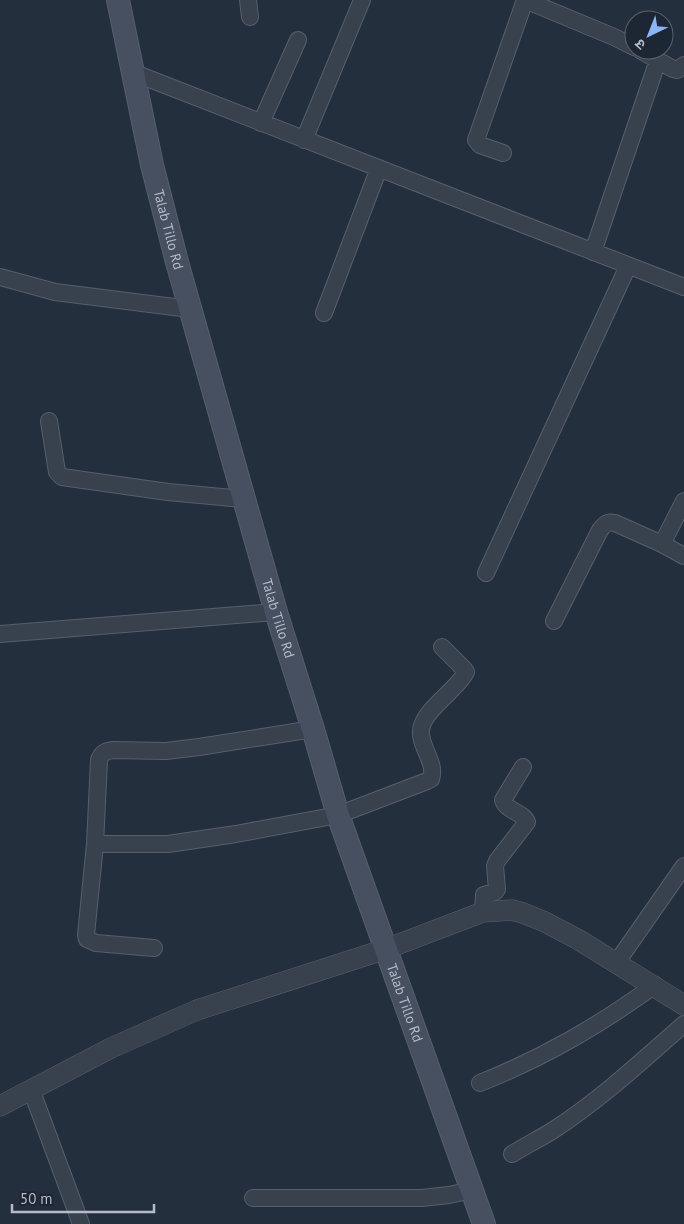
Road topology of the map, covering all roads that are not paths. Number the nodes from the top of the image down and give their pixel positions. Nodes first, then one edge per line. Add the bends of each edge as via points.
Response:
1 (118, 0) edge
2 (248, 0) edge
3 (362, 0) edge
4 (525, 0) edge
5 (250, 17) dead end
6 (298, 40) dead end
7 (624, 42) edge
8 (658, 60) joint
9 (684, 64) edge
10 (131, 70) junction
11 (261, 123) junction
12 (304, 140) junction
13 (503, 153) dead end
14 (379, 168) junction
15 (593, 252) junction
16 (628, 266) junction
17 (0, 277) edge
18 (684, 287) edge
19 (190, 309) junction
20 (324, 313) dead end
21 (49, 421) dead end
22 (243, 499) junction
23 (684, 501) edge
24 (662, 544) junction
25 (684, 556) edge
26 (486, 573) dead end
27 (276, 612) junction
28 (554, 621) dead end
29 (0, 634) edge
30 (442, 647) dead end
31 (313, 730) junction
32 (523, 767) dead end
33 (338, 815) junction
34 (94, 844) junction
35 (684, 866) edge
36 (483, 907) junction
37 (154, 948) dead end
38 (386, 949) junction
39 (624, 953) junction
40 (655, 985) junction
41 (684, 1005) edge
42 (684, 1024) edge
43 (480, 1083) dead end
44 (31, 1089) junction
45 (0, 1106) edge
46 (512, 1154) dead end
47 (472, 1190) junction
48 (253, 1198) dead end
49 (81, 1224) edge
50 (484, 1224) edge

1 - 10 main road, Talab Tillo Rd
2 - 5 street
3 - 12 street
4 - 7 street
4 - 13 street via 476,140 480,145
6 - 11 street
8 - 9 street via 677,70
8 - 15 street
10 - 11 street
10 - 19 main road, Talab Tillo Rd
11 - 12 street
12 - 14 street
14 - 15 street
14 - 20 street
15 - 16 street
16 - 18 street
16 - 26 street
17 - 19 street via 55,292
19 - 22 main road, Talab Tillo Rd
21 - 22 street via 57,472 62,477
22 - 27 main road, Talab Tillo Rd
23 - 24 street
24 - 25 street
24 - 28 street via 615,523 605,524
27 - 29 street
27 - 31 main road, Talab Tillo Rd
30 - 33 street via 466,672 422,725 431,779
31 - 33 main road, Talab Tillo Rd
31 - 34 street via 198,748 106,751 99,760
32 - 36 street via 503,800 527,822 497,861 497,889 484,895
33 - 34 street via 168,844
33 - 38 main road, Talab Tillo Rd
34 - 37 street via 87,939 96,943
35 - 39 street
36 - 38 street
36 - 39 street via 523,913 579,940
38 - 44 street via 197,1010 111,1048
38 - 47 main road, Talab Tillo Rd
39 - 40 street
40 - 41 street
40 - 43 street via 561,1046
42 - 46 street via 620,1081 552,1131
44 - 45 street
44 - 49 street
47 - 48 street via 422,1198
47 - 50 main road, Talab Tillo Rd

